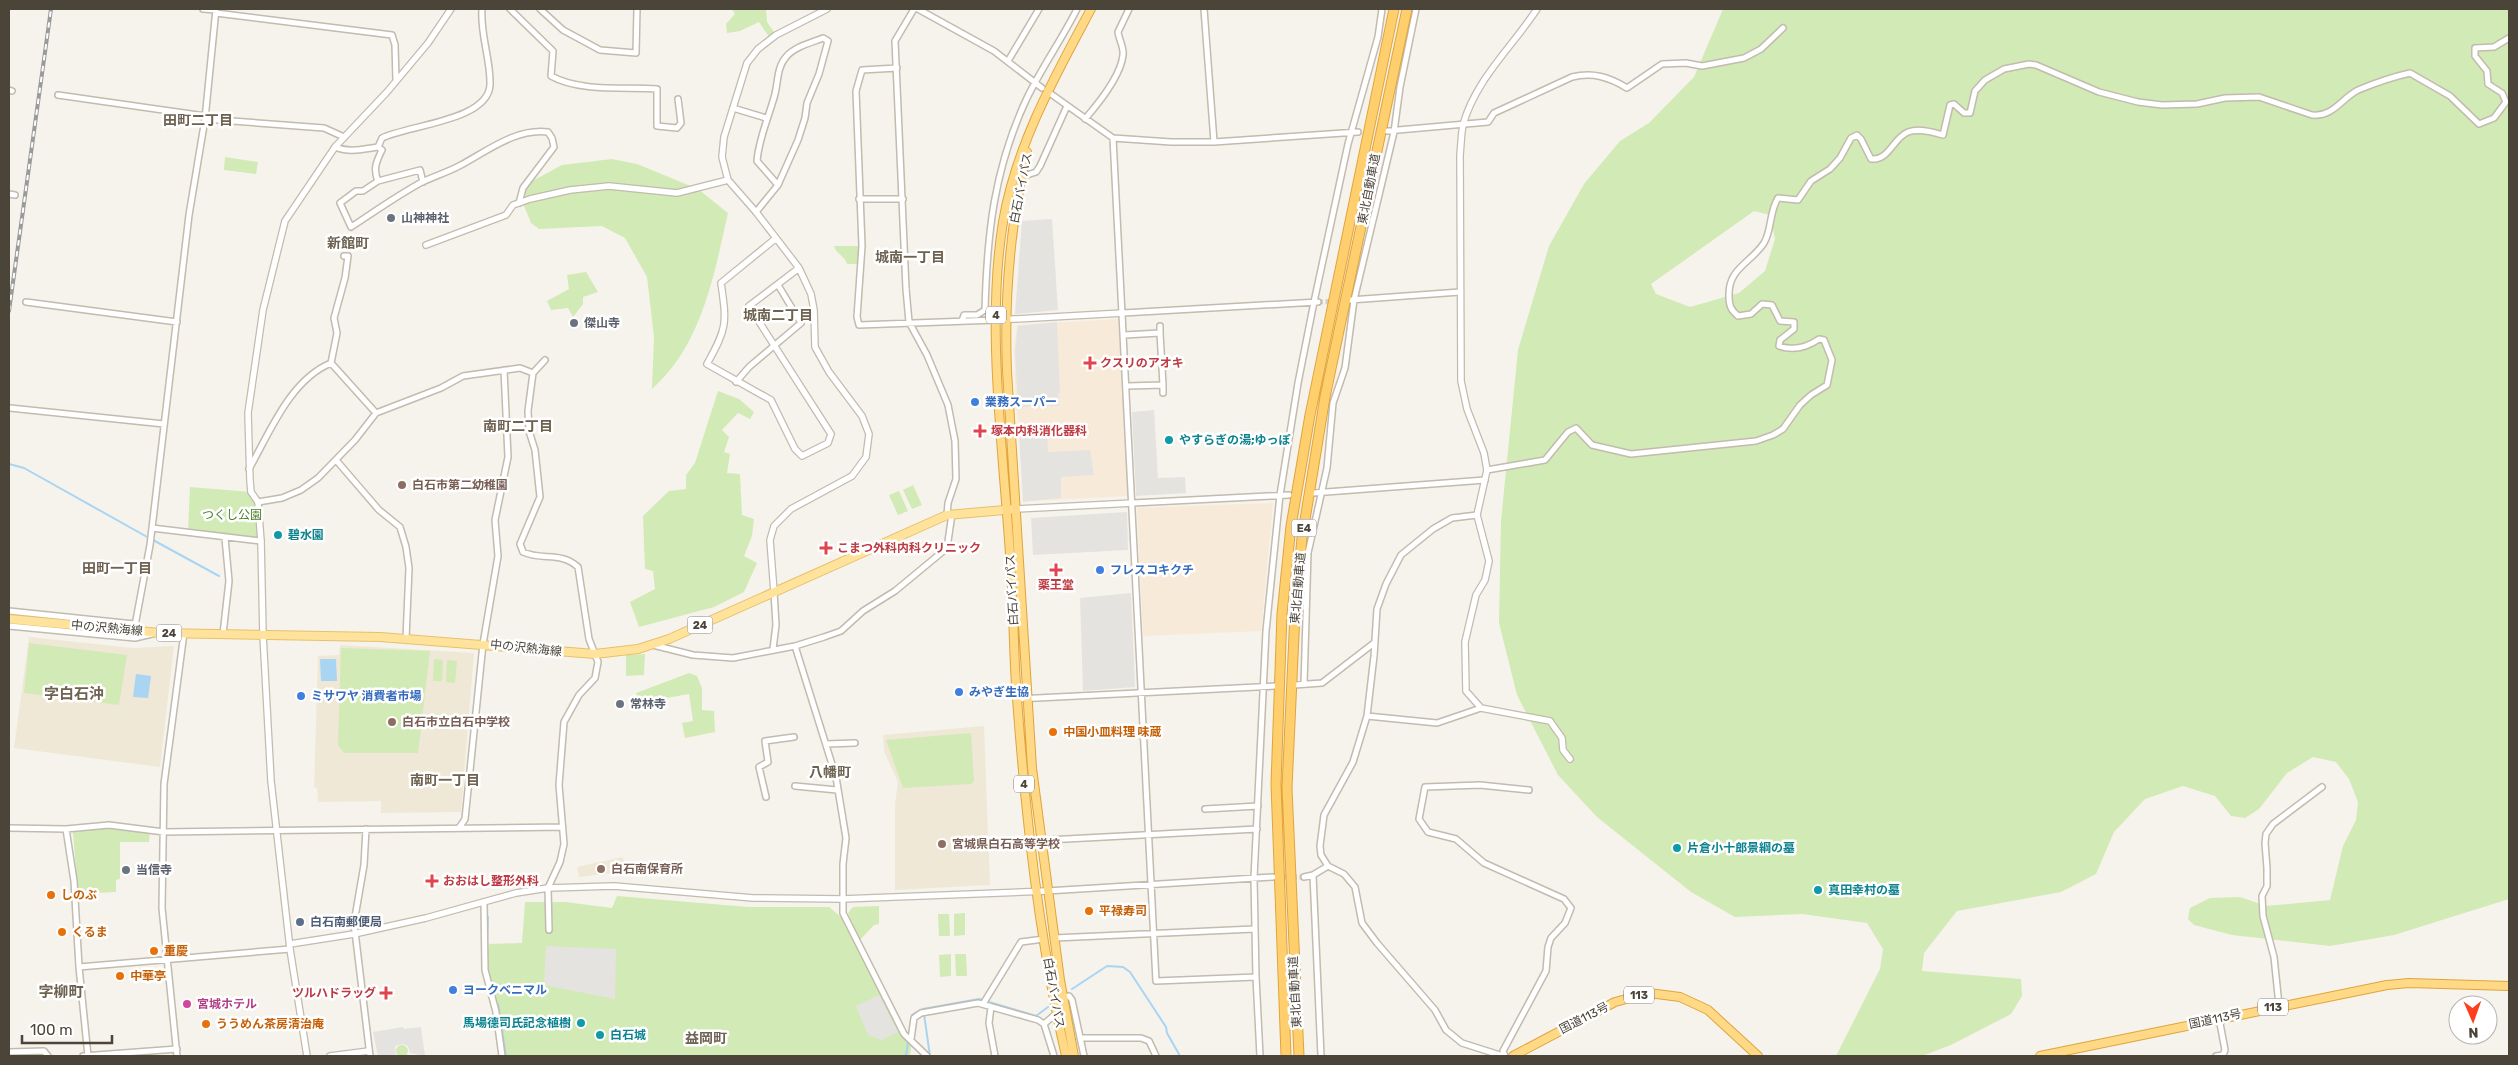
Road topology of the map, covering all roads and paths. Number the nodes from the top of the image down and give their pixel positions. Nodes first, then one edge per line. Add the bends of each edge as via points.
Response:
1 (203, 9) edge
2 (451, 9) edge
3 (482, 9) edge
4 (510, 9) edge
5 (540, 9) edge
6 (637, 9) edge
7 (827, 9) edge
8 (914, 9) edge
9 (918, 9) edge
10 (1040, 9) edge
11 (1077, 9) edge
12 (1091, 9) edge
13 (1129, 9) edge
14 (1204, 9) edge
15 (1382, 9) edge
16 (1394, 9) edge
17 (1407, 9) edge
18 (1416, 9) edge
19 (1537, 9) edge
20 (216, 11) edge
21 (1783, 28) dead end
22 (2509, 38) edge
23 (1008, 61) junction
24 (897, 68) junction
25 (396, 80) junction
26 (1035, 83) junction
27 (1042, 88) dead end
28 (1051, 94) dead end
29 (58, 96) dead end
30 (678, 99) dead end
31 (1067, 106) junction
32 (733, 108) junction
33 (205, 118) junction
34 (766, 118) junction
35 (1085, 119) junction
36 (1463, 125) junction
37 (1034, 126) junction
38 (1387, 131) dead end
39 (1358, 132) dead end
40 (1394, 132) junction
41 (1352, 133) junction
42 (344, 136) junction
43 (1113, 138) junction
44 (1214, 142) junction
45 (334, 147) junction
46 (378, 147) junction
47 (1021, 177) junction
48 (728, 180) junction
49 (378, 181) junction
50 (423, 182) junction
51 (778, 185) junction
52 (859, 199) junction
53 (903, 199) junction
54 (519, 203) junction
55 (756, 212) junction
56 (775, 239) junction
57 (426, 245) dead end
58 (344, 256) dead end
59 (799, 268) junction
60 (778, 285) junction
61 (1460, 292) junction
62 (1352, 300) junction
63 (26, 302) dead end
64 (1316, 302) junction
65 (1123, 313) junction
66 (996, 320) junction
67 (1005, 320) junction
68 (177, 322) junction
69 (909, 322) junction
70 (962, 322) junction
71 (1160, 326) dead end
72 (1160, 333) junction
73 (1124, 335) junction
74 (775, 344) junction
75 (545, 360) dead end
76 (331, 363) junction
77 (504, 370) junction
78 (533, 373) junction
79 (736, 382) junction
80 (1163, 385) junction
81 (1126, 386) junction
82 (1163, 393) dead end
83 (10, 408) edge
84 (376, 413) junction
85 (164, 424) junction
86 (336, 460) junction
87 (249, 470) junction
88 (1487, 470) junction
89 (1485, 480) junction
90 (1323, 491) junction
91 (1313, 493) dead end
92 (1280, 495) junction
93 (1289, 495) dead end
94 (258, 502) junction
95 (1133, 503) junction
96 (1016, 509) junction
97 (1007, 510) junction
98 (950, 515) junction
99 (1477, 515) junction
100 (151, 531) junction
101 (226, 538) junction
102 (262, 541) junction
103 (774, 592) junction
104 (9, 611) edge
105 (9, 619) edge
106 (9, 626) edge
107 (134, 627) junction
108 (160, 633) junction
109 (184, 633) junction
110 (223, 634) junction
111 (263, 635) junction
112 (406, 639) junction
113 (1374, 643) junction
114 (483, 644) junction
115 (653, 646) junction
116 (795, 646) junction
117 (773, 649) junction
118 (595, 654) junction
119 (1304, 684) junction
120 (1294, 685) dead end
121 (1263, 686) junction
122 (1275, 686) dead end
123 (1142, 693) junction
124 (1027, 699) junction
125 (1017, 700) junction
126 (1481, 708) junction
127 (1367, 716) junction
128 (794, 737) dead end
129 (855, 743) dead end
130 (826, 744) junction
131 (1570, 759) dead end
132 (795, 786) dead end
133 (2322, 787) dead end
134 (837, 790) junction
135 (1529, 790) dead end
136 (766, 797) dead end
137 (1258, 806) junction
138 (1205, 809) dead end
139 (562, 827) junction
140 (9, 828) edge
141 (459, 828) junction
142 (66, 829) junction
143 (366, 829) junction
144 (1256, 829) junction
145 (276, 830) junction
146 (164, 832) junction
147 (1148, 834) junction
148 (1047, 840) dead end
149 (1328, 866) junction
150 (1313, 875) junction
151 (1273, 877) tunnel mouth
152 (1304, 877) tunnel mouth
153 (1254, 878) junction
154 (1152, 885) junction
155 (548, 888) junction
156 (1047, 891) junction
157 (1036, 892) junction
158 (842, 900) junction
159 (484, 902) junction
160 (1254, 929) junction
161 (548, 930) dead end
162 (354, 934) junction
163 (1154, 934) junction
164 (1054, 938) junction
165 (1044, 939) junction
166 (290, 946) junction
167 (167, 960) junction
168 (79, 967) junction
169 (1256, 977) junction
170 (2509, 986) edge
171 (1063, 997) junction
172 (984, 1002) junction
173 (2279, 1006) junction
174 (991, 1007) junction
175 (1058, 1014) junction
176 (2219, 1018) junction
177 (1044, 1024) junction
178 (1080, 1038) junction
179 (910, 1039) junction
180 (177, 1050) junction
181 (9, 1052) edge
182 (370, 1054) edge
183 (1516, 1054) edge
184 (48, 1056) edge
185 (84, 1056) edge
186 (88, 1056) edge
187 (177, 1056) edge
188 (307, 1056) edge
189 (330, 1056) edge
190 (502, 1056) edge
191 (927, 1056) edge
192 (995, 1056) edge
193 (1054, 1056) edge
194 (1066, 1056) edge
195 (1074, 1056) edge
196 (1084, 1056) edge
197 (1156, 1056) edge
198 (1260, 1056) edge
199 (1286, 1056) edge
200 (1299, 1056) edge
201 (1322, 1056) edge
202 (1504, 1056) edge
203 (1527, 1056) edge
204 (1758, 1056) edge
205 (2040, 1056) edge
206 (2216, 1056) edge

1 - 20 street
2 - 25 street via 428,43
3 - 46 street via 481,24 490,85 487,98 477,109 393,132 382,138
4 - 30 street via 554,51 551,76 589,86 657,89 656,126 677,128 681,123
5 - 6 street via 563,30 600,50 636,53
7 - 32 street via 776,35 758,49 747,63
8 - 24 street via 895,41
9 - 23 street
10 - 23 street
11 - 26 street
12 - 37 highway, 白石バイパス / 4 via 1049,88
13 - 35 street via 1118,32 1124,53 1122,61 1102,97
14 - 44 street
15 - 41 street via 1378,37
16 - 199 highway, 東北自動車道 / E4 via 1311,406 1288,554 1282,614 1276,776
17 - 200 highway, 東北自動車道 / E4 via 1325,397 1299,566 1287,788
18 - 40 street
19 - 36 street via 1488,76
20 - 25 street via 392,36
20 - 33 street
21 - 36 street via 1762,49 1744,58 1702,66 1662,64 1627,88 1599,75 1572,77 1494,113 1488,122
22 - 88 street via 2494,47 2475,48 2475,56 2487,71 2488,84 2502,93 2506,102 2494,118 2479,124 2450,96 2410,73 2358,91 2321,116 2259,97 2188,104 2138,102 2099,92 2036,65 2016,65 2004,70 1975,92 1970,113 1950,105 1944,135 1921,130 1906,132 1883,158 1876,159 1871,158 1857,135 1851,138 1830,169 1811,181 1798,200 1778,198 1771,209 1765,241 1733,274 1728,291 1729,306 1738,316 1754,312 1762,304 1772,304 1780,321 1794,322 1794,329 1780,340 1778,346 1789,349 1824,340 1832,360 1827,385 1800,405 1782,429 1756,441 1738,444 1631,454 1592,444 1576,428 1568,432 1545,460
23 - 26 street
24 - 52 street via 862,70 856,91
24 - 53 street
25 - 42 street
26 - 27 street
26 - 70 street via 1009,141 999,173 986,252 985,310 978,315 964,315
28 - 31 street
29 - 33 street
31 - 35 street
31 - 47 street via 1040,166 1036,172
32 - 34 street
32 - 48 street via 722,157
33 - 42 street via 324,128
33 - 68 street via 189,215
34 - 51 street via 757,161
34 - 51 street via 784,59 793,50 823,38 828,41 798,140
35 - 43 street
36 - 40 street
36 - 61 street
37 - 47 highway, 白石バイパス / 4
37 - 66 highway, 白石バイパス / 4 via 1014,175 1003,221
38 - 40 street
39 - 41 street
40 - 62 street
41 - 44 street
41 - 64 street
42 - 45 street
43 - 44 street
43 - 65 street
45 - 46 street via 356,151
45 - 87 street via 285,220 263,310 248,413
46 - 49 street via 382,150 375,167
47 - 67 highway, 白石バイパス / 4 via 1010,245
48 - 54 street via 677,193 609,186 548,194
48 - 55 street
49 - 50 street via 420,170
49 - 50 street via 340,203 351,227
50 - 54 street via 504,141 539,131 548,132 554,147 523,188
51 - 55 street
52 - 53 street
52 - 69 street via 862,268 859,324
53 - 69 street
54 - 57 street via 506,214
55 - 56 street
56 - 59 street
56 - 79 street via 721,284 726,316 723,336 707,364
58 - 76 street via 348,256 334,318 337,333
59 - 60 street
59 - 103 street via 811,294 815,347 829,372 862,416 869,434 869,446 866,457 852,476 791,510 774,526 770,540
60 - 74 street via 801,323
60 - 74 street via 749,306
61 - 62 street
61 - 88 street via 1461,381
62 - 90 street via 1345,368 1334,403
63 - 68 street
64 - 65 street
64 - 92 street via 1298,383
65 - 67 street
65 - 73 street
66 - 67 street
66 - 70 street
66 - 97 highway, 白石バイパス / 4
67 - 96 highway, 白石バイパス / 4
68 - 85 street
69 - 70 street
69 - 98 street via 948,405 956,479 948,503
71 - 72 street
72 - 73 street
72 - 80 street
73 - 81 street
74 - 79 street
74 - 79 street via 831,434 828,444 802,456 771,400
75 - 78 street
76 - 84 street
76 - 87 street via 319,368 287,402
77 - 78 street via 520,368
77 - 84 street via 463,376
77 - 114 street via 508,457 495,520 498,556
78 - 118 street via 529,431 535,450 540,497 520,544 523,552 530,556 558,556 578,567 586,621
80 - 81 street
80 - 82 street
81 - 95 street
83 - 85 street
84 - 86 street
85 - 100 street
86 - 94 street via 301,490 282,498
86 - 112 street via 379,510 400,527 409,568
87 - 94 street via 251,492
88 - 89 street
89 - 90 street
89 - 99 street
90 - 91 street
90 - 119 street via 1308,554
92 - 93 street
92 - 95 street
92 - 121 street
94 - 102 street
95 - 96 street
95 - 123 street
96 - 97 main road, 中の沢熱海線 / 24
96 - 124 highway, 白石バイパス / 4
97 - 98 main road, 中の沢熱海線 / 24
97 - 125 highway, 白石バイパス / 4
98 - 103 main road, 中の沢熱海線 / 24
98 - 116 street via 947,548 841,631
99 - 113 street via 1452,518 1401,555 1377,609
99 - 126 street via 1489,561 1485,580 1476,595 1465,642 1464,666 1466,691
100 - 101 street
100 - 107 street
101 - 102 street
101 - 110 street via 229,581
102 - 111 street
103 - 115 main road, 中の沢熱海線 / 24
103 - 117 street via 776,625
104 - 107 street
105 - 107 main road, 中の沢熱海線 / 24 via 74,626
106 - 108 street via 135,638
107 - 108 main road, 中の沢熱海線 / 24
108 - 109 main road, 中の沢熱海線 / 24
109 - 110 main road, 中の沢熱海線 / 24
109 - 146 street via 164,784
110 - 111 main road, 中の沢熱海線 / 24
111 - 112 main road, 中の沢熱海線 / 24
111 - 145 street
112 - 114 main road, 中の沢熱海線 / 24
113 - 119 street via 1322,683
113 - 127 street
114 - 118 main road, 中の沢熱海線 / 24
114 - 141 street via 465,819
115 - 117 street via 693,655 732,658
115 - 118 main road, 中の沢熱海線 / 24
116 - 117 street
116 - 130 street
118 - 139 street via 598,662 595,678 579,695 564,722 559,785
119 - 120 street
121 - 122 street
121 - 123 street
121 - 137 street
123 - 124 street
123 - 147 street
124 - 125 street
124 - 156 highway, 白石バイパス / 4
125 - 157 highway, 白石バイパス / 4
126 - 127 street via 1437,723
126 - 131 street via 1550,721 1562,738 1563,750
127 - 149 street via 1353,762 1324,814 1321,855
128 - 136 street via 765,741 768,762 759,767
129 - 130 street
130 - 134 street
132 - 134 street
133 - 173 street via 2274,824 2264,843 2267,886 2262,896 2263,916 2274,957
134 - 158 street via 846,838
135 - 202 street via 1480,785 1425,788 1419,819 1428,832 1456,839 1484,863 1564,899 1571,908 1551,938 1546,971 1503,1051
137 - 138 street
137 - 144 street
139 - 141 street
139 - 155 street via 564,844 560,862
140 - 142 street
141 - 143 street
142 - 146 street via 109,825
142 - 168 street via 74,881
143 - 145 street
143 - 162 street
144 - 147 street
144 - 153 street
145 - 146 street
145 - 166 street
146 - 167 street via 162,908
147 - 148 street
147 - 154 street
149 - 150 street
149 - 202 street via 1344,874 1355,887 1362,923 1435,1010 1446,1030 1462,1042
150 - 152 street
150 - 201 street
151 - 153 street
153 - 154 street
153 - 160 street
154 - 156 street
154 - 163 street
155 - 158 street via 614,886 753,898
155 - 159 street
155 - 161 street
156 - 157 street
156 - 164 highway, 白石バイパス / 4
157 - 158 street
157 - 165 highway, 白石バイパス / 4
158 - 179 street via 843,914 904,1034
159 - 162 street
159 - 190 street via 485,970 496,1012
160 - 163 street
160 - 169 street
162 - 166 street
162 - 182 street
163 - 164 street
163 - 169 street via 1156,981
164 - 171 highway, 白石バイパス / 4
165 - 172 street via 1021,942
165 - 175 highway, 白石バイパス / 4
166 - 167 street
166 - 188 street
167 - 168 street
167 - 180 street
168 - 186 street
169 - 198 street
170 - 173 highway, 国道113号 / 113 via 2410,983
171 - 178 street via 1068,996 1072,1000
171 - 195 highway, 白石バイパス / 4
172 - 174 street
172 - 179 street via 923,1012 914,1018
173 - 176 highway, 国道113号 / 113
174 - 177 street
174 - 192 street via 989,1028
175 - 177 street
175 - 194 highway, 白石バイパス / 4
176 - 205 highway, 国道113号 / 113
176 - 206 street via 2225,1050
177 - 193 street
178 - 196 street
178 - 197 street via 1141,1038 1149,1041
179 - 191 street
180 - 186 street
180 - 187 street
181 - 184 street via 44,1051
182 - 189 street
183 - 203 street
183 - 204 highway, 国道113号 / 113 via 1615,1002 1649,993 1680,997 1708,1010
185 - 186 street

